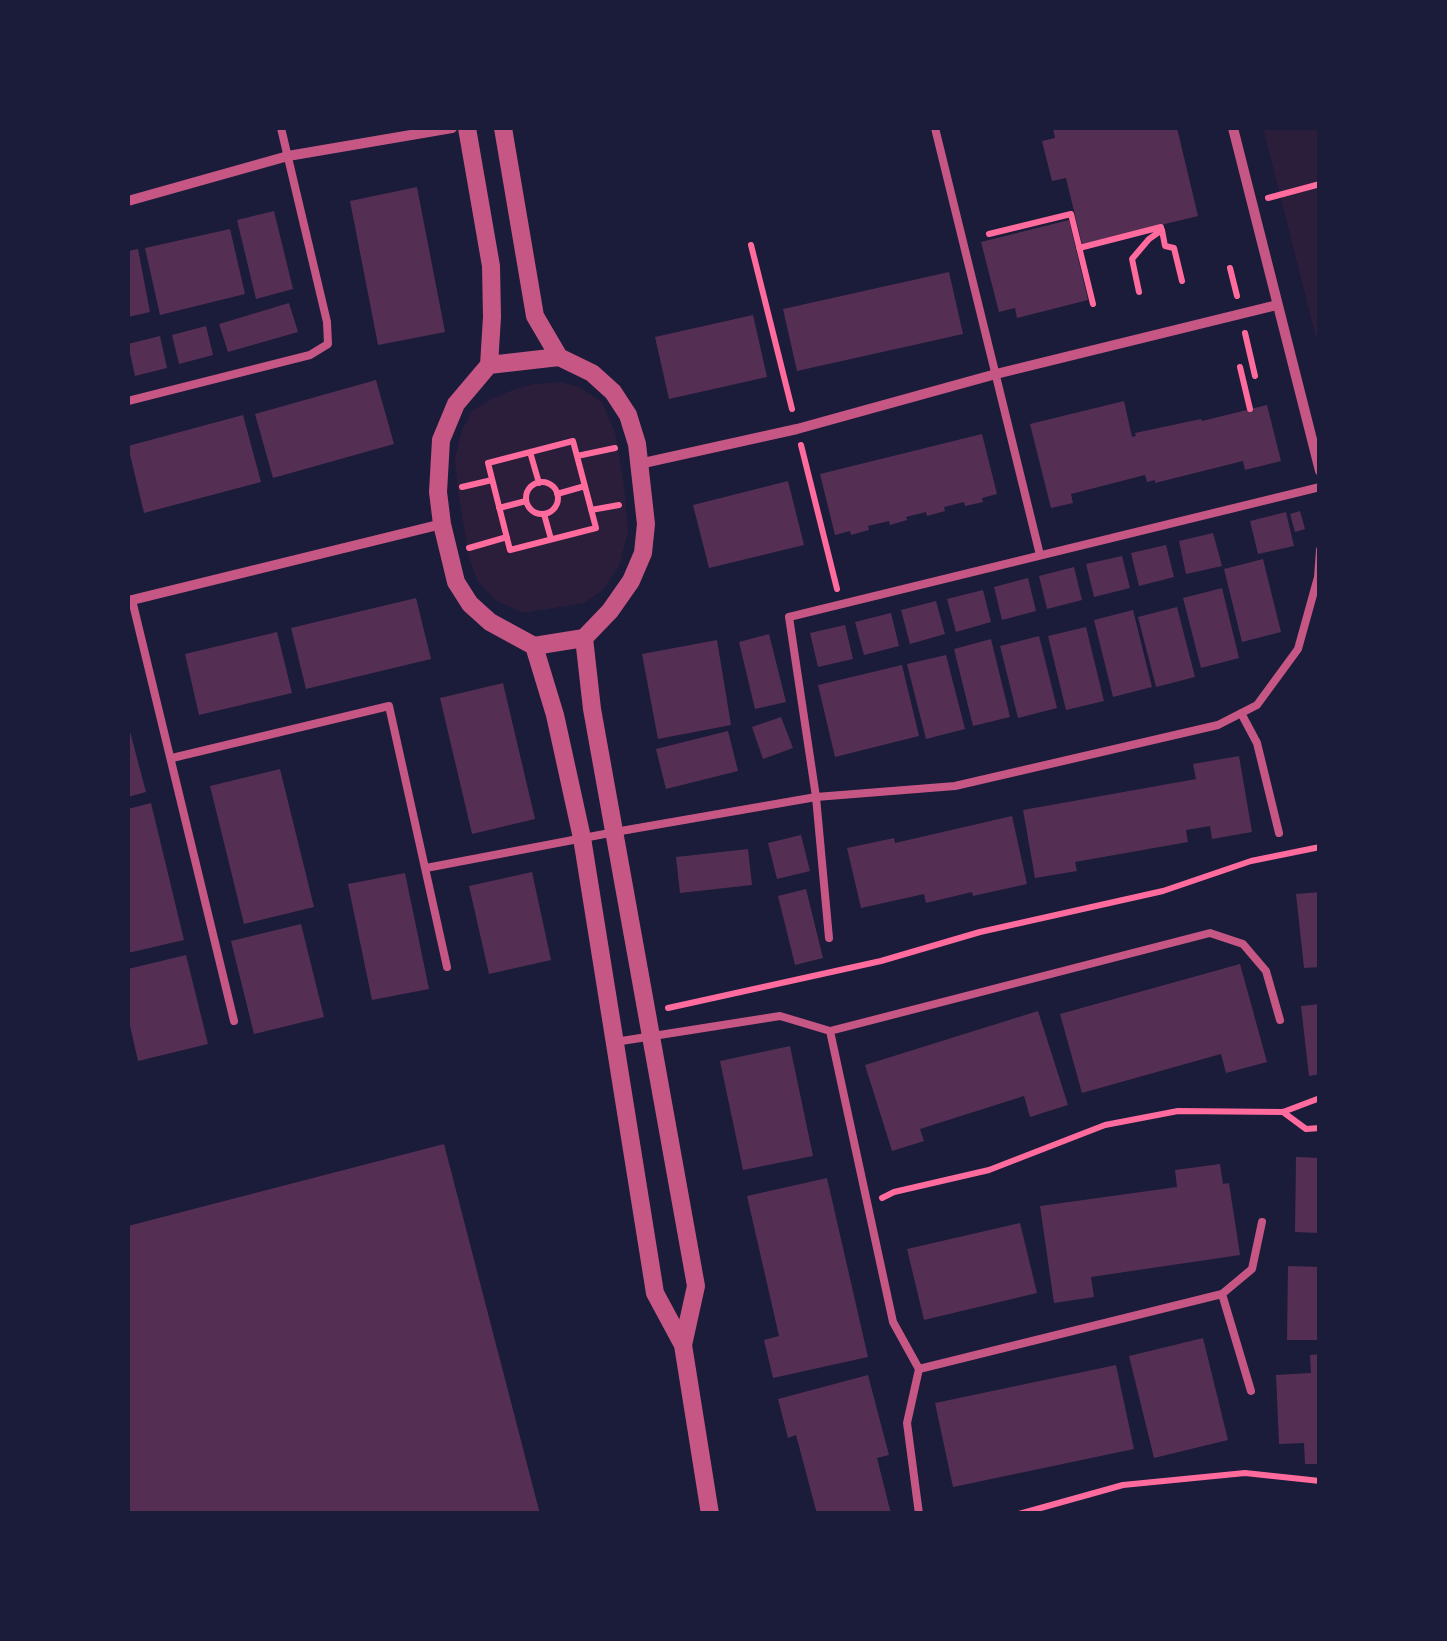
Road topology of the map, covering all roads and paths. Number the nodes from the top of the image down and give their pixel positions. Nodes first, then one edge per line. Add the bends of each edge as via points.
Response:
1 (281, 128) edge
2 (452, 128) edge
3 (467, 128) edge
4 (503, 128) edge
5 (935, 128) edge
6 (1232, 128) edge
7 (288, 156) junction
8 (1320, 184) edge
9 (1265, 198) dead end
10 (128, 201) edge
11 (1161, 227) junction
12 (989, 234) dead end
13 (1079, 248) junction
14 (1182, 281) dead end
15 (1139, 292) dead end
16 (1093, 304) dead end
17 (1277, 305) junction
18 (558, 357) junction
19 (489, 365) junction
20 (1240, 367) dead end
21 (996, 374) junction
22 (128, 402) edge
23 (1250, 409) dead end
24 (637, 444) junction
25 (530, 452) junction
26 (577, 456) junction
27 (640, 464) junction
28 (1320, 471) edge
29 (492, 480) junction
30 (539, 482) junction
31 (585, 486) junction
32 (1320, 487) edge
33 (456, 488) dead end
34 (557, 494) junction
35 (526, 501) junction
36 (626, 504) dead end
37 (499, 508) junction
38 (591, 510) junction
39 (544, 514) junction
40 (442, 524) junction
41 (507, 537) junction
42 (551, 539) junction
43 (1320, 550) edge
44 (448, 554) junction
45 (1040, 556) junction
46 (130, 600) edge
47 (584, 638) junction
48 (534, 646) junction
49 (1241, 713) junction
50 (172, 758) junction
51 (816, 797) junction
52 (615, 832) junction
53 (1279, 833) dead end
54 (582, 838) junction
55 (1320, 847) edge
56 (426, 868) junction
57 (829, 938) dead end
58 (448, 966) dead end
59 (648, 1012) junction
60 (234, 1020) dead end
61 (1280, 1020) dead end
62 (830, 1031) junction
63 (651, 1036) junction
64 (615, 1042) junction
65 (1320, 1098) edge
66 (1284, 1112) junction
67 (1320, 1128) edge
68 (868, 1205) junction
69 (1262, 1222) dead end
70 (1222, 1294) junction
71 (683, 1346) junction
72 (919, 1369) junction
73 (1251, 1391) dead end
74 (1320, 1481) edge
75 (710, 1514) edge
76 (919, 1514) edge
77 (1019, 1514) edge

1 - 7 lane
2 - 7 street
3 - 19 street via 491,266
4 - 18 street via 535,316
5 - 21 lane
6 - 17 street
7 - 10 street
7 - 22 lane via 328,344 310,355
8 - 9 path
11 - 13 path
11 - 14 path
11 - 15 path via 1132,259
12 - 13 path via 1071,214
13 - 16 path
17 - 21 street
17 - 28 street
18 - 19 street
18 - 24 street via 592,372 613,392
19 - 40 street via 456,404 441,440
20 - 23 path
21 - 27 street
21 - 45 lane
24 - 26 path
24 - 27 street
25 - 26 path via 573,441
25 - 29 path via 488,463
25 - 30 path
26 - 31 path
27 - 47 street via 643,553 632,581
29 - 33 path
29 - 37 path
30 - 34 path
30 - 35 path
31 - 34 path
31 - 38 path
32 - 45 lane
34 - 39 path via 557,504
35 - 37 path
35 - 39 path
36 - 38 path
37 - 41 path
38 - 42 path via 596,528
39 - 42 path
40 - 44 street
40 - 46 street
41 - 42 path via 510,550
41 - 44 path
43 - 49 lane via 1298,649 1257,705
44 - 48 street via 470,604
45 - 51 lane via 789,618
46 - 50 lane
47 - 48 street
47 - 52 street
48 - 54 street
49 - 51 lane via 955,786
49 - 53 lane via 1257,743
50 - 56 lane via 389,706
50 - 60 lane
51 - 52 lane
51 - 57 lane
52 - 54 lane
52 - 59 street
54 - 56 lane
54 - 64 street
55 - 59 path via 880,961
56 - 58 lane
59 - 63 street
61 - 62 lane via 1266,971 1243,944 1210,933
62 - 63 lane via 780,1016
62 - 68 lane
63 - 64 lane
63 - 71 street via 696,1286
64 - 71 street via 654,1294
65 - 66 path
66 - 67 path via 1306,1128
66 - 68 path via 1178,1111 1105,1125 990,1170 894,1192
68 - 72 lane via 893,1322
69 - 70 lane via 1252,1269
70 - 72 lane
70 - 73 lane
71 - 75 street
72 - 76 lane via 907,1423
74 - 77 path via 1245,1473 1124,1485

